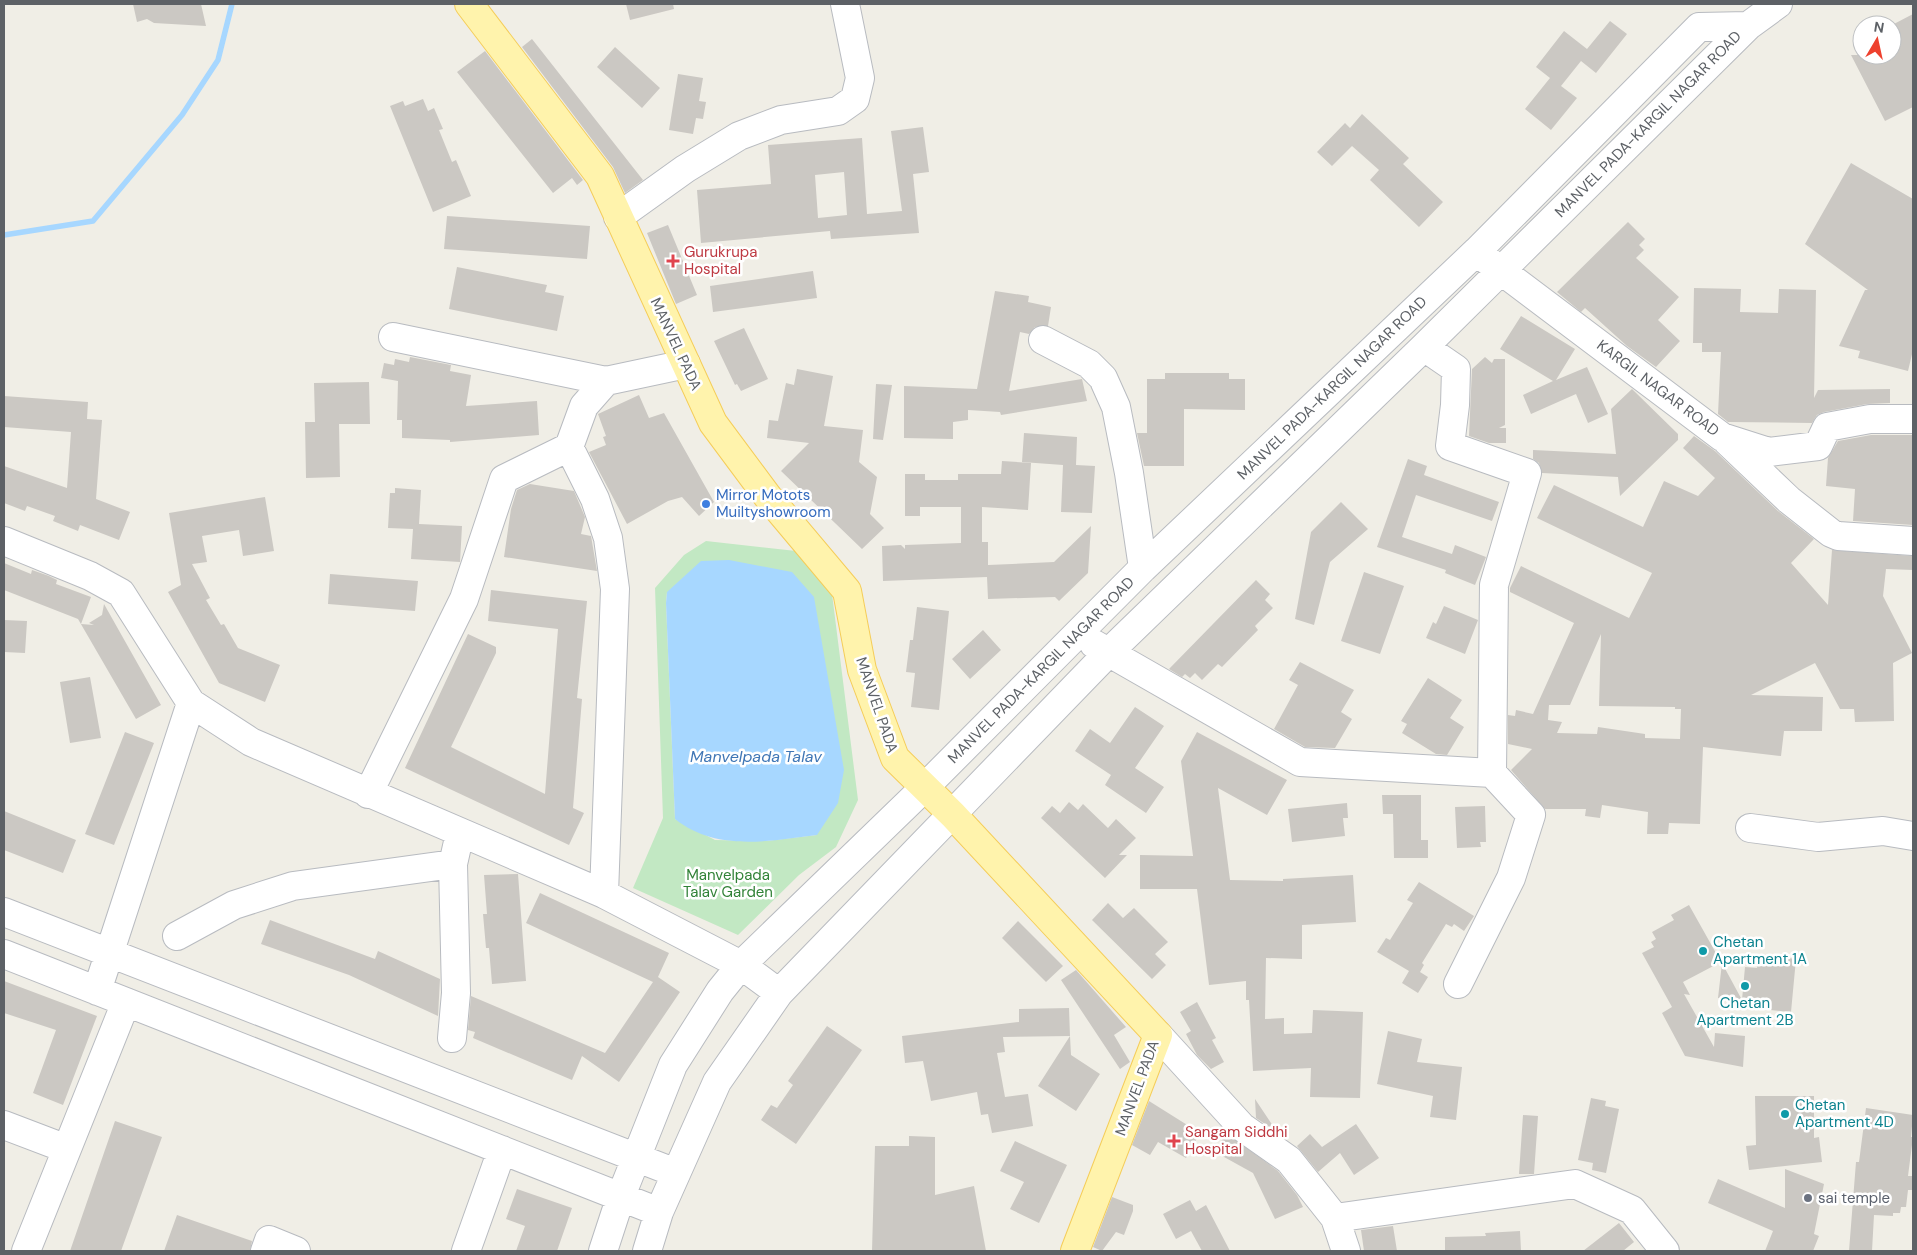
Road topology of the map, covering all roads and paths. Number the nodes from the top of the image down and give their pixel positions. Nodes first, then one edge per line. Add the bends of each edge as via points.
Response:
1 (469, 4) edge
2 (845, 4) edge
3 (1778, 4) edge
4 (1748, 26) junction
5 (618, 217) junction
6 (1477, 251) junction
7 (1500, 271) junction
8 (393, 337) dead end
9 (1043, 340) dead end
10 (1424, 347) junction
11 (686, 364) junction
12 (606, 381) junction
13 (1913, 419) edge
14 (1722, 437) junction
15 (569, 447) junction
16 (4, 541) edge
17 (1913, 541) edge
18 (1143, 568) junction
19 (1079, 633) junction
20 (1108, 654) junction
21 (191, 703) junction
22 (1492, 773) junction
23 (925, 787) junction
24 (368, 794) junction
25 (952, 815) junction
26 (1750, 828) dead end
27 (460, 833) junction
28 (1913, 836) edge
29 (453, 864) junction
30 (604, 894) junction
31 (4, 912) edge
32 (177, 936) dead end
33 (109, 953) junction
34 (4, 954) edge
35 (741, 965) junction
36 (1458, 984) dead end
37 (97, 991) junction
38 (778, 993) junction
39 (126, 1002) junction
40 (1158, 1035) junction
41 (452, 1038) dead end
42 (4, 1125) edge
43 (67, 1149) junction
44 (502, 1150) junction
45 (636, 1159) junction
46 (676, 1174) junction
47 (621, 1196) junction
48 (660, 1212) junction
49 (1335, 1218) junction
50 (26, 1251) edge
51 (265, 1251) edge
52 (296, 1251) edge
53 (466, 1251) edge
54 (604, 1251) edge
55 (647, 1251) edge
56 (1074, 1251) edge
57 (1346, 1251) edge
58 (1665, 1251) edge

1 - 5 main road, MANVEL PADA via 600,176
2 - 5 street via 860,78 855,99 838,111 781,120 739,136 685,169
3 - 4 street
4 - 6 street, MANVEL PADA-KARGIL NAGAR ROAD via 1700,27
4 - 7 street, MANVEL PADA-KARGIL NAGAR ROAD
5 - 11 main road, MANVEL PADA
6 - 7 street, KARGIL NAGAR ROAD
6 - 18 street, MANVEL PADA-KARGIL NAGAR ROAD
7 - 10 street, MANVEL PADA-KARGIL NAGAR ROAD
7 - 14 street, KARGIL NAGAR ROAD
8 - 12 street
9 - 18 street via 1090,364 1103,378 1110,393 1116,407 1129,473
10 - 20 street, MANVEL PADA-KARGIL NAGAR ROAD
10 - 22 street via 1456,368 1450,446 1527,473 1494,585
11 - 12 street
11 - 23 main road, MANVEL PADA via 713,423 768,497 847,591 862,670 894,758
12 - 15 street via 584,406
13 - 14 street, KARGIL NAGAR ROAD via 1870,419 1827,427 1818,446 1769,452
14 - 17 street via 1789,500 1831,533
15 - 24 street via 504,479 464,599
15 - 30 street via 595,499 608,538 615,589
16 - 21 street via 90,576 121,593
18 - 19 street, MANVEL PADA-KARGIL NAGAR ROAD
19 - 20 street
19 - 23 street, MANVEL PADA-KARGIL NAGAR ROAD
20 - 22 street via 1300,762
20 - 25 street, MANVEL PADA-KARGIL NAGAR ROAD
21 - 24 street via 251,742
21 - 33 street
22 - 36 street via 1531,816 1511,878
23 - 25 main road, MANVEL PADA
23 - 35 street, MANVEL PADA-KARGIL NAGAR ROAD
24 - 27 street
25 - 38 street, MANVEL PADA-KARGIL NAGAR ROAD
25 - 40 main road, MANVEL PADA
26 - 28 street via 1818,837 1883,831
27 - 29 street
27 - 30 street
29 - 32 street via 293,886 234,905
29 - 41 street via 456,993
30 - 35 street
31 - 33 street
33 - 37 street
33 - 45 street
34 - 37 street
35 - 38 street
35 - 45 street, MANVEL PADA-KARGIL NAGAR ROAD via 720,991 673,1066
37 - 39 street
38 - 46 street, MANVEL PADA-KARGIL NAGAR ROAD via 717,1082
39 - 43 street
39 - 44 street
40 - 49 street via 1242,1127 1289,1160
40 - 56 main road, MANVEL PADA
42 - 43 street
43 - 50 street
44 - 47 street
44 - 53 street
45 - 46 street
45 - 47 street, MANVEL PADA-KARGIL NAGAR ROAD
46 - 48 street, MANVEL PADA-KARGIL NAGAR ROAD
47 - 48 street
47 - 54 street, MANVEL PADA-KARGIL NAGAR ROAD
48 - 55 street, MANVEL PADA-KARGIL NAGAR ROAD
49 - 57 street
49 - 58 street via 1575,1184 1632,1210
51 - 52 street via 269,1240

